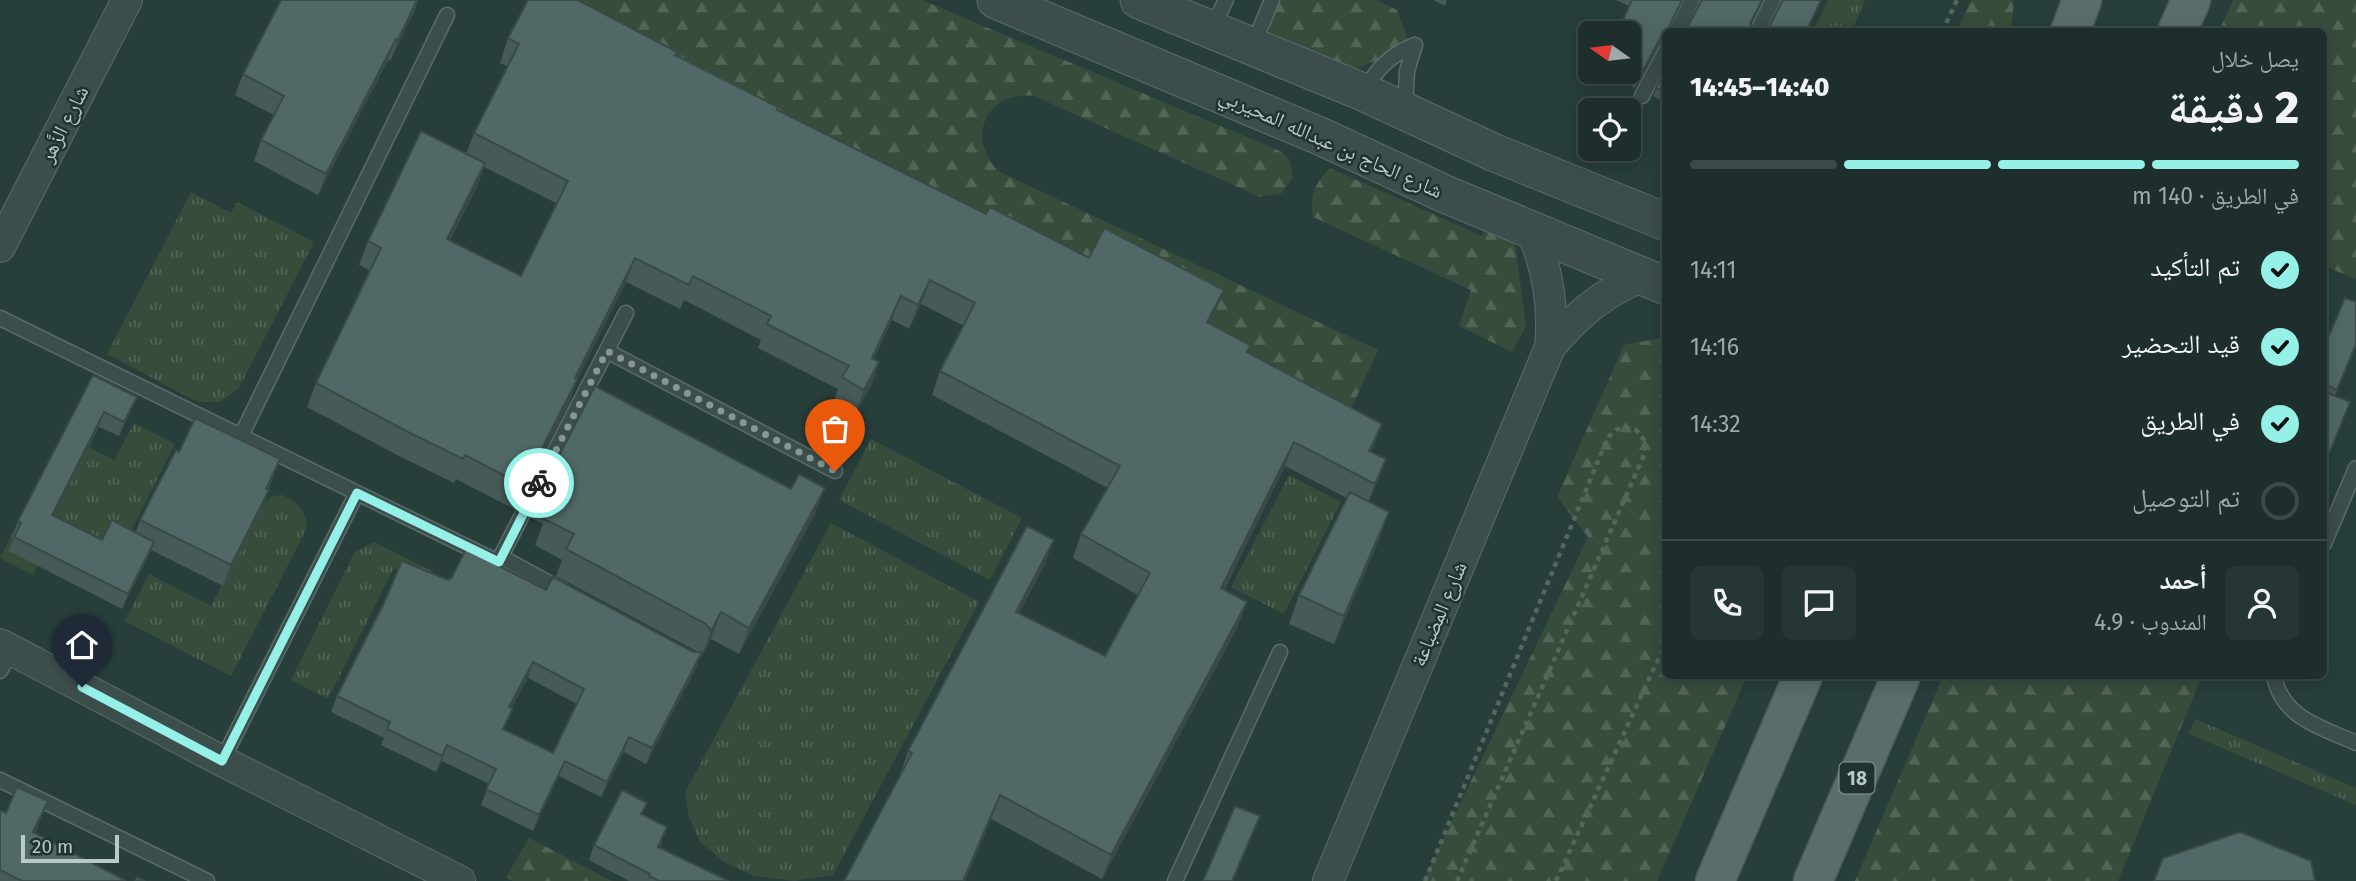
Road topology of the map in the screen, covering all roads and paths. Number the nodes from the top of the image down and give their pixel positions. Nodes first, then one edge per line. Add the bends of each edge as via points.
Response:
1 (127, 0) edge
2 (996, 0) edge
3 (1139, 0) edge
4 (1272, 0) edge
5 (1692, 0) edge
6 (1773, 0) edge
7 (1957, 0) edge
8 (2082, 0) edge
9 (2191, 0) edge
10 (447, 15) dead end
11 (1219, 15) edge
12 (1678, 28) edge
13 (1759, 28) edge
14 (1944, 28) edge
15 (2072, 28) edge
16 (2179, 28) edge
17 (1252, 46) junction
18 (1662, 58) edge
19 (1363, 92) junction
20 (1642, 96) dead end
21 (1406, 112) junction
22 (1662, 220) edge
23 (1531, 230) junction
24 (0, 247) edge
25 (1655, 281) edge
26 (626, 313) dead end
27 (0, 318) edge
28 (1550, 347) junction
29 (607, 351) junction
30 (241, 436) junction
31 (2356, 468) edge
32 (835, 471) dead end
33 (357, 493) junction
34 (2327, 537) edge
35 (501, 557) junction
36 (573, 595) edge
37 (1662, 651) edge
38 (1280, 652) dead end
39 (4, 655) edge
40 (1802, 679) edge
41 (1900, 679) edge
42 (2275, 679) edge
43 (2356, 743) edge
44 (222, 761) junction
45 (0, 780) edge
46 (207, 881) edge
47 (460, 881) edge
48 (1175, 881) edge
49 (1328, 881) edge
50 (1424, 881) edge
51 (1457, 881) edge
52 (1556, 881) edge
53 (1715, 881) edge
54 (1813, 881) edge

1 - 24 street, شارع الزَّهر
2 - 23 street, شارع الحاج بن عبدالله المحيربي
3 - 11 street
4 - 17 lane
5 - 12 lane
6 - 13 lane
7 - 14 path
8 - 15 main road
9 - 16 main road
10 - 30 lane
11 - 17 street
17 - 19 street
18 - 20 lane
19 - 21 street
19 - 21 lane via 1389,58 1415,45 1407,71
21 - 22 street
23 - 25 street, شارع الحاج بن عبدالله المحيربي
23 - 28 street, شارع المِضباعة via 1550,287
25 - 28 street, شارع المِضباعة via 1608,293 1577,317
26 - 29 lane
27 - 30 lane
28 - 49 street, شارع المِضباعة
29 - 32 lane
29 - 35 lane
30 - 33 lane
31 - 34 lane
33 - 35 lane via 499,562
33 - 44 lane
35 - 36 lane
37 - 52 path
38 - 48 lane
39 - 44 street
40 - 53 main road
41 - 54 main road, 18
42 - 43 lane via 2282,700 2300,717
44 - 47 street
45 - 46 lane
50 - 51 path via 1607,439 1620,428 1636,430 1645,441 1644,455

